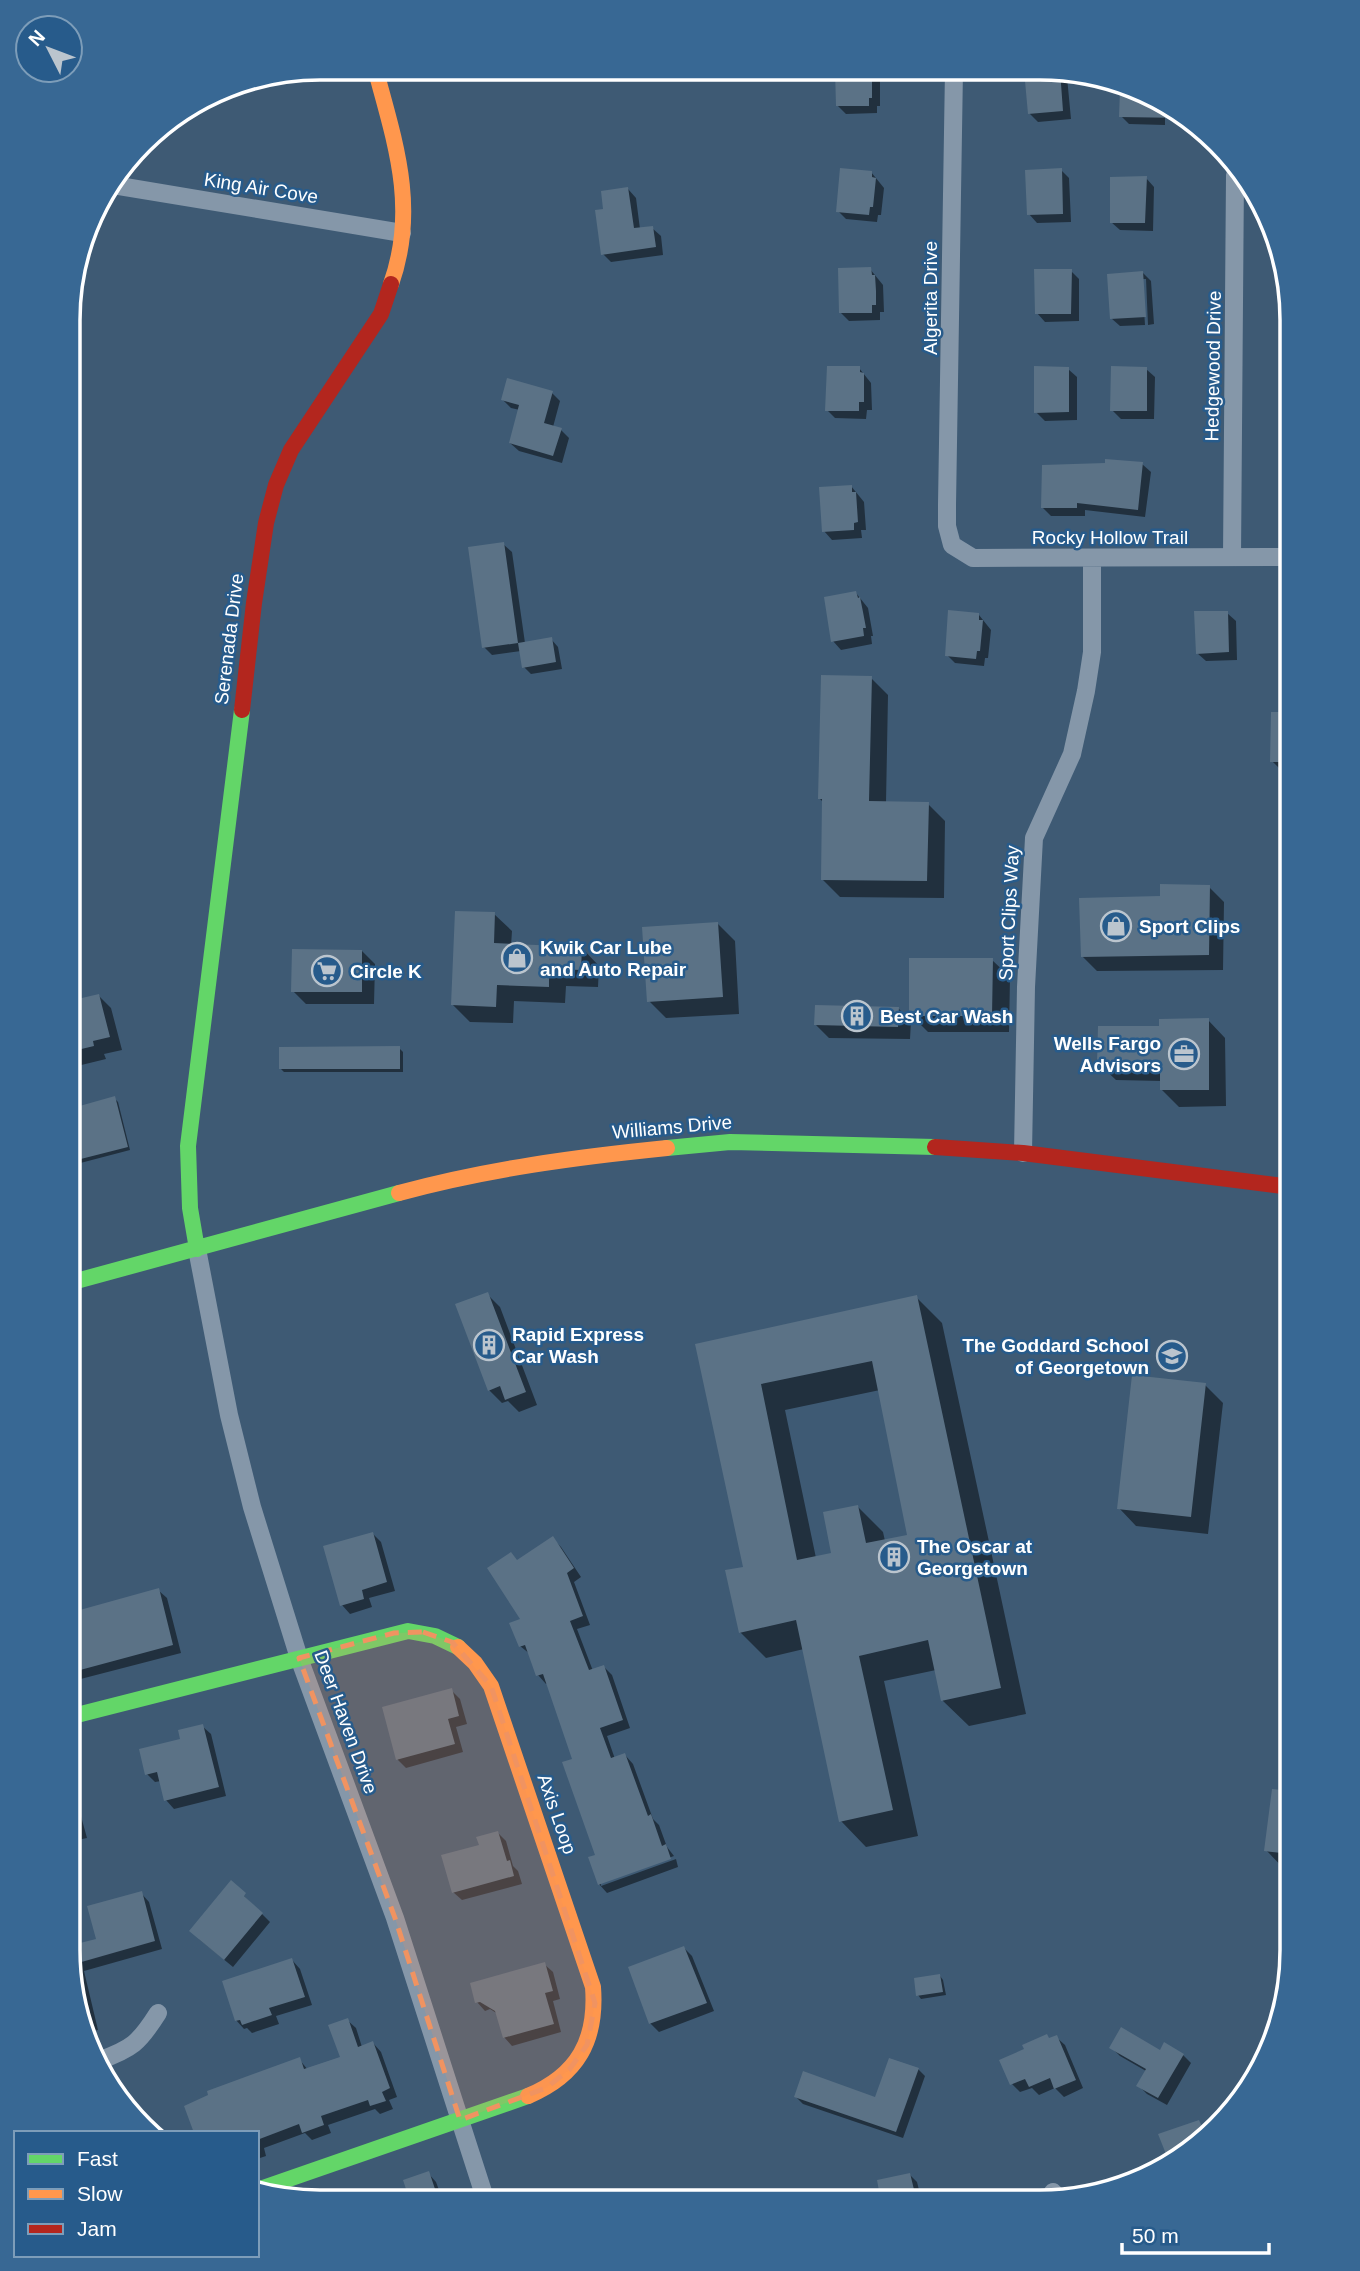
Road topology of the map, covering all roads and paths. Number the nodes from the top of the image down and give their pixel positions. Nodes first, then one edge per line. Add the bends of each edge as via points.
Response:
1 (378, 80) edge
2 (954, 80) edge
3 (1235, 182) edge
4 (121, 186) edge
5 (402, 233) junction
6 (947, 526) joint
7 (1232, 557) junction
8 (1280, 557) edge
9 (1091, 559) junction
10 (1023, 1153) junction
11 (1279, 1185) edge
12 (197, 1249) junction
13 (80, 1280) edge
14 (299, 1658) junction
15 (80, 1714) edge
16 (158, 2013) dead end
17 (106, 2057) edge
18 (460, 2120) junction
19 (272, 2185) edge
20 (482, 2190) edge

1 - 5 street, Serenada Drive via 400,162 405,214
2 - 6 street, Algerita Drive
3 - 7 street, Hedgewood Drive
4 - 5 street, King Air Cove
5 - 12 street, Serenada Drive via 394,277 380,314 292,450 266,523 188,1146
6 - 9 street, Rocky Hollow Trail via 952,545 973,558
7 - 8 street, Rocky Hollow Trail
7 - 9 street, Rocky Hollow Trail
9 - 10 street, Sport Clips Way via 1092,652 1086,691 1072,754 1034,838
10 - 11 street, Williams Drive
10 - 12 street, Williams Drive via 730,1142 584,1156 446,1180
12 - 13 street, Williams Drive
12 - 14 street, Deer Haven Drive via 229,1415
14 - 15 street, Axis Loop
14 - 18 street, Deer Haven Drive via 395,1918
14 - 18 street, Axis Loop via 394,1633 423,1632 452,1642 474,1660 491,1686 595,2003 587,2045 558,2081
16 - 17 street via 141,2039
18 - 19 street, Axis Loop
18 - 20 street, Deer Haven Drive

